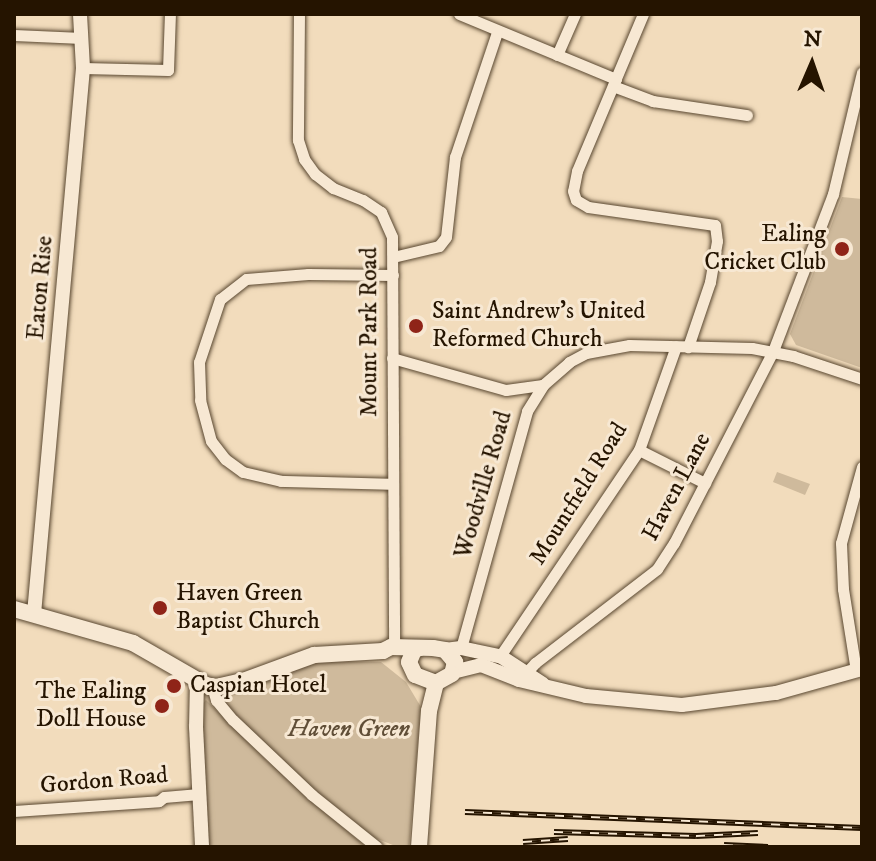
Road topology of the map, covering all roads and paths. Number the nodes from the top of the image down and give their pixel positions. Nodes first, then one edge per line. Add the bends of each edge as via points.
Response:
1 (80, 14) edge
2 (170, 14) edge
3 (299, 14) edge
4 (459, 14) edge
5 (575, 14) edge
6 (643, 14) edge
7 (497, 32) junction
8 (14, 35) edge
9 (82, 38) junction
10 (557, 55) junction
11 (83, 68) junction
12 (862, 72) edge
13 (614, 82) junction
14 (747, 115) dead end
15 (393, 257) junction
16 (393, 275) junction
17 (682, 346) junction
18 (773, 351) junction
19 (392, 358) junction
20 (862, 379) edge
21 (543, 385) junction
22 (506, 390) junction
23 (532, 400) junction
24 (639, 450) junction
25 (862, 467) edge
26 (705, 483) junction
27 (393, 484) junction
28 (14, 609) edge
29 (34, 614) junction
30 (420, 648) junction
31 (388, 649) junction
32 (453, 649) junction
33 (500, 656) junction
34 (409, 669) junction
35 (859, 670) edge
36 (453, 672) junction
37 (523, 676) junction
38 (204, 683) junction
39 (436, 683) junction
40 (199, 794) junction
41 (14, 811) edge
42 (202, 847) edge
43 (377, 847) edge
44 (419, 847) edge

1 - 9 street, Eaton Rise
2 - 11 street via 168,70
3 - 15 street, Mount Park Road via 298,140 304,159 333,188 381,212 392,237
4 - 7 street
5 - 10 street
6 - 13 street
7 - 10 street
7 - 15 street via 455,157 446,237 439,246
8 - 9 street
9 - 11 street, Eaton Rise
10 - 13 street
11 - 29 street, Eaton Rise
12 - 18 street, Haven Lane via 833,194
13 - 14 street via 653,101
13 - 17 street, Mountfield Road via 573,191 588,207 715,225 710,282
15 - 16 street, Mount Park Road
16 - 19 street, Mount Park Road
16 - 27 street via 246,279 220,299 199,362 200,400 211,441 243,472 281,481
17 - 18 street, Woodville Road
17 - 21 street, Woodville Road via 629,345 586,353
17 - 24 street, Mountfield Road
18 - 20 street, Woodville Road
18 - 26 street, Haven Lane
19 - 22 street
19 - 27 street, Mount Park Road
21 - 22 street
21 - 23 street, Woodville Road
22 - 23 street
23 - 32 street, Woodville Road
24 - 26 street
24 - 33 street, Mountfield Road
25 - 35 street via 841,543 843,589
26 - 37 street, Haven Lane via 657,569
27 - 31 street, Mount Park Road
28 - 29 main road
29 - 38 main road via 133,643
30 - 31 main road
30 - 32 main road
30 - 34 main road via 412,654
31 - 34 main road
31 - 38 main road via 314,655 238,683
32 - 33 street
32 - 36 main road
33 - 37 street
34 - 39 main road
35 - 37 street via 762,696 682,705 548,688
36 - 37 street via 477,664
36 - 39 main road
38 - 40 street
38 - 43 street via 233,720 312,795
39 - 44 main road via 429,711
40 - 41 street, Gordon Road
40 - 42 street

